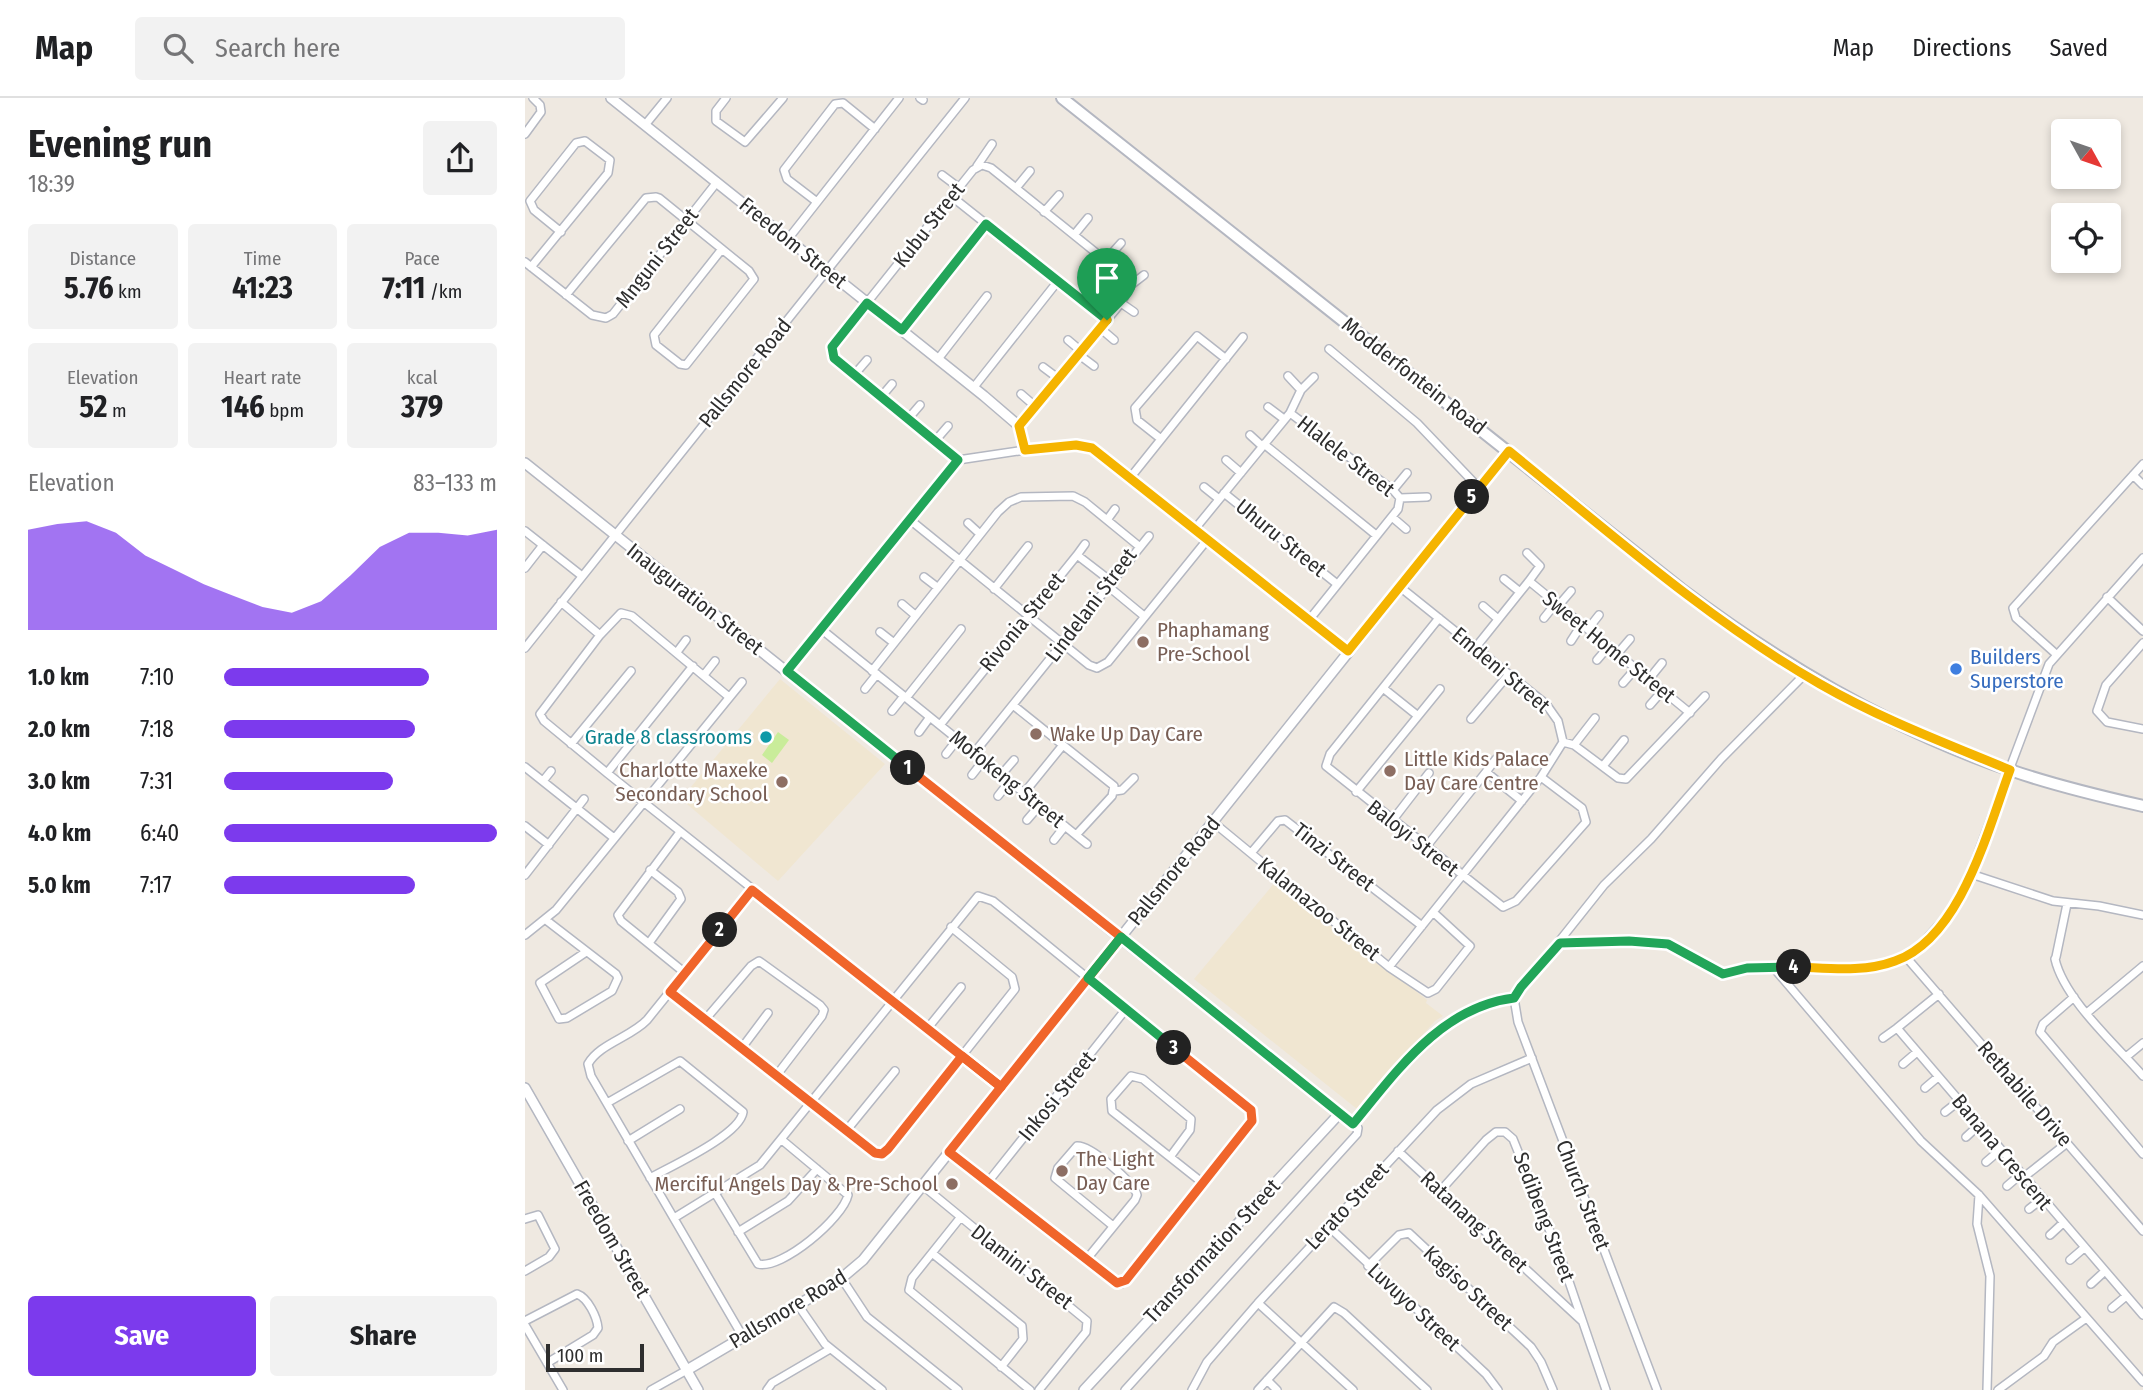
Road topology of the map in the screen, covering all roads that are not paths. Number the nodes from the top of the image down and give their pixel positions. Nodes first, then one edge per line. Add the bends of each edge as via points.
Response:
1 (533, 98) edge
2 (611, 98) edge
3 (667, 98) edge
4 (726, 98) edge
5 (783, 98) edge
6 (899, 98) edge
7 (965, 98) edge
8 (1062, 98) edge
9 (645, 125) junction
10 (875, 128) junction
11 (525, 134) edge
12 (992, 144) dead end
13 (977, 166) junction
14 (1030, 171) dead end
15 (942, 175) dead end
16 (717, 182) junction
17 (958, 187) junction
18 (1016, 188) junction
19 (1059, 195) dead end
20 (951, 196) junction
21 (817, 202) junction
22 (1044, 212) junction
23 (1088, 218) dead end
24 (687, 221) junction
25 (986, 224) junction
26 (561, 232) junction
27 (1073, 235) junction
28 (788, 239) junction
29 (1121, 243) dead end
30 (722, 249) junction
31 (1105, 261) junction
32 (528, 265) edge
33 (828, 270) junction
34 (1144, 275) dead end
35 (1058, 281) junction
36 (1131, 285) junction
37 (566, 295) junction
38 (987, 296) dead end
39 (867, 303) junction
40 (1121, 303) junction
41 (1134, 312) dead end
42 (1107, 320) junction
43 (1100, 328) junction
44 (902, 330) junction
45 (1243, 337) dead end
46 (1114, 340) dead end
47 (1068, 341) dead end
48 (1329, 349) dead end
49 (1080, 353) junction
50 (938, 359) junction
51 (1226, 359) junction
52 (867, 360) dead end
53 (1094, 366) dead end
54 (1043, 367) dead end
55 (854, 374) junction
56 (1289, 376) dead end
57 (1314, 377) dead end
58 (1059, 379) junction
59 (892, 384) dead end
60 (974, 387) junction
61 (1301, 390) junction
62 (1021, 394) dead end
63 (881, 397) junction
64 (920, 405) dead end
65 (1035, 407) junction
66 (1268, 407) dead end
67 (1287, 416) junction
68 (908, 419) junction
69 (948, 426) dead end
70 (1019, 426) junction
71 (1250, 435) dead end
72 (1161, 439) junction
73 (935, 441) junction
74 (1263, 445) junction
75 (1025, 450) junction
76 (1509, 451) junction
77 (958, 460) junction
78 (1226, 460) dead end
79 (525, 463) edge
80 (2143, 464) edge
81 (1241, 473) junction
82 (1407, 473) dead end
83 (2133, 475) junction
84 (1130, 478) junction
85 (2143, 485) edge
86 (1204, 487) dead end
87 (1479, 488) junction
88 (1393, 490) junction
89 (1222, 496) junction
90 (1427, 497) dead end
91 (1401, 498) junction
92 (1115, 509) dead end
93 (1392, 517) junction
94 (909, 519) junction
95 (1107, 520) junction
96 (968, 523) dead end
97 (1406, 528) dead end
98 (1194, 530) junction
99 (525, 531) edge
100 (980, 534) junction
101 (615, 535) junction
102 (1376, 535) junction
103 (1149, 536) dead end
104 (1207, 540) junction
105 (1085, 544) dead end
106 (543, 545) junction
107 (1028, 546) dead end
108 (1140, 547) junction
109 (1527, 553) dead end
110 (1077, 555) junction
111 (2143, 558) edge
112 (958, 561) junction
113 (525, 568) edge
114 (582, 576) junction
115 (924, 577) dead end
116 (1504, 579) dead end
117 (1529, 580) junction
118 (1337, 584) junction
119 (1111, 585) junction
120 (937, 587) junction
121 (1400, 587) junction
122 (993, 589) junction
123 (1571, 591) dead end
124 (1520, 592) junction
125 (2107, 597) junction
126 (561, 602) junction
127 (902, 604) dead end
128 (1558, 604) junction
129 (1483, 606) dead end
130 (915, 615) junction
131 (1027, 615) junction
132 (1599, 615) dead end
133 (1144, 616) junction
134 (1439, 618) junction
135 (1544, 618) dead end
136 (1498, 619) junction
137 (1309, 620) junction
138 (1585, 627) junction
139 (821, 629) junction
140 (961, 629) dead end
141 (2143, 631) edge
142 (880, 632) dead end
143 (600, 635) junction
144 (1630, 639) dead end
145 (686, 640) dead end
146 (1571, 641) dead end
147 (894, 643) junction
148 (1062, 643) junction
149 (2143, 643) edge
150 (1609, 646) junction
151 (1476, 647) junction
152 (525, 648) edge
153 (1348, 651) junction
154 (677, 652) junction
155 (1618, 653) junction
156 (2056, 654) junction
157 (1597, 660) dead end
158 (715, 661) dead end
159 (1662, 663) dead end
160 (693, 666) junction
161 (1636, 668) junction
162 (631, 671) dead end
163 (787, 671) junction
164 (874, 673) junction
165 (1509, 674) junction
166 (1804, 674) junction
167 (704, 675) junction
168 (1649, 678) junction
169 (742, 682) dead end
170 (1623, 683) dead end
171 (1383, 688) junction
172 (865, 689) dead end
173 (1440, 689) dead end
174 (1663, 690) junction
175 (1705, 696) dead end
176 (729, 697) junction
177 (905, 697) junction
178 (1013, 705) junction
179 (1650, 705) dead end
180 (892, 711) dead end
181 (1690, 713) junction
182 (1417, 716) junction
183 (930, 717) junction
184 (1595, 718) dead end
185 (1471, 719) dead end
186 (940, 725) junction
187 (2143, 729) edge
188 (919, 732) dead end
189 (957, 740) junction
190 (1624, 740) dead end
191 (1563, 742) junction
192 (571, 744) junction
193 (1062, 745) junction
194 (1574, 745) junction
195 (974, 753) junction
196 (946, 754) dead end
197 (1496, 759) dead end
198 (1014, 760) dead end
199 (983, 761) junction
200 (1602, 766) junction
201 (525, 767) edge
202 (2010, 770) junction
203 (551, 771) dead end
204 (1486, 772) junction
205 (607, 773) junction
206 (1429, 773) dead end
207 (972, 775) dead end
208 (1002, 775) junction
209 (1541, 777) junction
210 (1134, 778) dead end
211 (543, 781) junction
212 (1010, 782) junction
213 (1115, 791) junction
214 (1356, 792) junction
215 (1024, 793) junction
216 (998, 796) dead end
217 (585, 799) dead end
218 (1522, 801) junction
219 (643, 802) junction
220 (2143, 804) edge
221 (1039, 806) junction
222 (577, 810) junction
223 (1027, 820) dead end
224 (1392, 821) junction
225 (1213, 822) junction
226 (525, 826) edge
227 (1065, 826) junction
228 (680, 832) junction
229 (1077, 834) junction
230 (614, 838) junction
231 (1054, 840) dead end
232 (1087, 844) dead end
233 (549, 845) junction
234 (1426, 847) junction
235 (1251, 853) junction
236 (650, 870) junction
237 (526, 872) edge
238 (1971, 874) junction
239 (1462, 876) junction
240 (752, 890) junction
241 (2067, 904) junction
242 (1433, 912) junction
243 (2143, 915) edge
244 (547, 920) junction
245 (1422, 926) junction
246 (951, 927) junction
247 (525, 935) edge
248 (1121, 937) junction
249 (649, 943) junction
250 (1560, 943) junction
251 (586, 952) junction
252 (1906, 957) junction
253 (2143, 966) edge
254 (1389, 967) junction
255 (1773, 967) junction
256 (685, 973) junction
257 (1088, 978) junction
258 (961, 987) dead end
259 (670, 992) junction
260 (1939, 994) junction
261 (2074, 997) junction
262 (1514, 998) junction
263 (891, 1002) junction
264 (1126, 1009) junction
265 (2088, 1012) junction
266 (768, 1013) dead end
267 (704, 1021) junction
268 (1897, 1028) junction
269 (927, 1029) junction
270 (1883, 1038) dead end
271 (2143, 1043) edge
272 (741, 1049) junction
273 (1917, 1052) junction
274 (962, 1056) junction
275 (2126, 1057) junction
276 (1532, 1058) junction
277 (1903, 1064) dead end
278 (895, 1071) dead end
279 (776, 1076) junction
280 (2143, 1076) edge
281 (1938, 1077) junction
282 (1001, 1087) junction
283 (525, 1088) edge
284 (1925, 1088) dead end
285 (1959, 1101) junction
286 (607, 1103) junction
287 (811, 1104) junction
288 (680, 1109) dead end
289 (1945, 1112) dead end
290 (1340, 1113) junction
291 (1979, 1125) junction
292 (1355, 1126) junction
293 (846, 1131) junction
294 (1966, 1137) dead end
295 (628, 1140) junction
296 (782, 1140) junction
297 (2067, 1143) junction
298 (2000, 1150) junction
299 (1398, 1151) junction
300 (949, 1152) junction
301 (2143, 1154) edge
302 (1170, 1157) junction
303 (1986, 1162) dead end
304 (817, 1169) junction
305 (2022, 1176) junction
306 (650, 1178) junction
307 (988, 1182) junction
308 (1204, 1184) junction
309 (922, 1185) junction
310 (2007, 1186) dead end
311 (1441, 1190) junction
312 (715, 1193) junction
313 (1979, 1195) junction
314 (2042, 1199) junction
315 (2029, 1209) dead end
316 (674, 1218) junction
317 (960, 1218) junction
318 (525, 1219) edge
319 (2063, 1223) junction
320 (1113, 1226) junction
321 (1328, 1226) junction
322 (2142, 1228) edge
323 (738, 1232) junction
324 (2050, 1235) dead end
325 (2084, 1248) junction
326 (932, 1253) junction
327 (1086, 1260) junction
328 (2070, 1260) dead end
329 (1368, 1266) junction
330 (525, 1271) edge
331 (2104, 1272) junction
332 (842, 1279) junction
333 (2091, 1284) dead end
334 (2125, 1297) junction
335 (1258, 1303) junction
336 (798, 1305) junction
337 (2112, 1308) dead end
338 (2143, 1315) edge
339 (2085, 1319) junction
340 (1582, 1322) junction
341 (525, 1323) edge
342 (743, 1337) junction
343 (1301, 1342) junction
344 (830, 1349) junction
345 (547, 1363) junction
346 (1001, 1367) junction
347 (687, 1370) junction
348 (1267, 1380) junction
349 (2143, 1382) edge
350 (563, 1390) edge
351 (651, 1390) edge
352 (698, 1390) edge
353 (767, 1390) edge
354 (882, 1390) edge
355 (958, 1390) edge
356 (1030, 1390) edge
357 (1039, 1390) edge
358 (1084, 1390) edge
359 (1125, 1390) edge
360 (1192, 1390) edge
361 (1258, 1390) edge
362 (1277, 1390) edge
363 (1353, 1390) edge
364 (1427, 1390) edge
365 (1499, 1390) edge
366 (1553, 1390) edge
367 (1606, 1390) edge
368 (1657, 1390) edge
369 (1987, 1390) edge
370 (1999, 1390) edge

1 - 11 street via 541,112
2 - 9 street, Freedom Street
3 - 9 street
4 - 5 street via 716,111 716,121 745,142
6 - 10 street
7 - 33 street, Pallsmore Road
8 - 76 main road, Modderfontein Road
9 - 16 street, Freedom Street
10 - 21 street
10 - 21 street via 843,103 835,104 784,170 787,178
12 - 13 street
13 - 17 street, Kubu Street
13 - 18 street, Kubu Street via 991,168
14 - 18 street
15 - 17 street
16 - 24 street, Mnguni Street
16 - 28 street, Freedom Street
17 - 20 street, Kubu Street
18 - 22 street, Kubu Street
19 - 22 street
20 - 25 street
20 - 39 street, Kubu Street
21 - 28 street
22 - 27 street, Kubu Street
23 - 27 street
24 - 30 street
24 - 37 street, Mnguni Street via 610,316 595,317
24 - 37 street via 659,198 649,196
25 - 35 street
25 - 44 street
26 - 26 street via 611,167 610,160 585,141 576,143 530,201 534,210
26 - 32 street
27 - 31 street, Kubu Street
28 - 33 street, Freedom Street
29 - 31 street
30 - 30 street via 754,279 689,363 680,364 653,338
31 - 36 street, Kubu Street
32 - 37 street, Mnguni Street
33 - 39 street, Freedom Street
33 - 101 street, Pallsmore Road
34 - 36 street
35 - 42 street
35 - 60 street
36 - 40 street
38 - 50 street
39 - 44 street, Freedom Street
39 - 55 street, Kubu Street via 832,347 834,358
40 - 41 street
40 - 42 street
42 - 43 street
43 - 46 street
43 - 49 street
44 - 50 street, Freedom Street
45 - 51 street
47 - 49 street
48 - 87 street via 1417,423
49 - 53 street
49 - 58 street
50 - 60 street, Freedom Street
51 - 72 street
51 - 72 street via 1197,336 1135,408 1134,415
52 - 55 street
54 - 58 street
55 - 63 street, Kubu Street
56 - 61 street
57 - 61 street
58 - 65 street
59 - 63 street
60 - 70 street, Freedom Street
61 - 67 street
62 - 65 street
63 - 68 street, Kubu Street
64 - 68 street
65 - 70 street
66 - 67 street
67 - 74 street, Hlalele Street
67 - 88 street, Hlalele Street
68 - 73 street, Kubu Street
69 - 73 street
70 - 75 street
71 - 74 street
72 - 84 street
73 - 77 street, Kubu Street
74 - 81 street, Hlalele Street
74 - 102 street
75 - 77 street
75 - 84 street via 1084,445
76 - 87 street, Pallsmore Road
76 - 166 main road, Modderfontein Road via 1689,595
77 - 94 street
78 - 81 street
79 - 101 street, Inauguration Street
80 - 83 street
81 - 89 street, Hlalele Street
82 - 88 street
83 - 85 street
83 - 156 street via 2013,608 2016,618
84 - 98 street
86 - 89 street, Uhuru Street
87 - 121 street, Pallsmore Road
88 - 91 street, Hlalele Street
89 - 98 street, Hlalele Street
89 - 118 street, Uhuru Street
90 - 91 street
91 - 93 street, Hlalele Street
92 - 95 street
93 - 97 street
93 - 102 street, Hlalele Street
94 - 112 street
94 - 139 street
95 - 100 street, Lindelani Street via 1073,496 1021,497 1004,506
95 - 108 street, Lindelani Street
96 - 100 street
98 - 104 street
99 - 106 street
100 - 112 street, Lindelani Street
101 - 114 street, Pallsmore Road
101 - 163 street, Inauguration Street
102 - 118 street, Hlalele Street
103 - 108 street
104 - 133 street
104 - 137 street
105 - 110 street
106 - 113 street
106 - 114 street
107 - 122 street
108 - 119 street, Lindelani Street
109 - 117 street, Sweet Home Street via 1540,565
110 - 119 street, Rivonia Street
110 - 131 street, Rivonia Street
111 - 125 street
112 - 120 street, Lindelani Street
112 - 122 street
114 - 126 street, Pallsmore Road
115 - 120 street
116 - 124 street
117 - 124 street, Sweet Home Street
117 - 128 street, Sweet Home Street
118 - 137 street, Hlalele Street
119 - 133 street, Rivonia Street
119 - 148 street, Lindelani Street
120 - 130 street, Lindelani Street
121 - 134 street, Emdeni Street
121 - 153 street, Pallsmore Road
122 - 131 street
123 - 128 street
124 - 136 street, Sweet Home Street
125 - 141 street
125 - 156 street
126 - 143 street
126 - 152 street, Pallsmore Road
127 - 130 street
128 - 135 street
128 - 138 street, Sweet Home Street
129 - 136 street
130 - 147 street, Lindelani Street
131 - 148 street
131 - 186 street, Rivonia Street
132 - 138 street
133 - 148 street via 1108,662 1097,668
134 - 151 street, Emdeni Street
134 - 171 street, Baloyi Street
136 - 151 street, Sweet Home Street
137 - 153 street
138 - 146 street
138 - 150 street, Sweet Home Street
139 - 163 street
139 - 164 street, Mofokeng Street
140 - 177 street
142 - 147 street
143 - 154 street via 616,616 625,613
143 - 192 street via 540,714
144 - 155 street
145 - 154 street
147 - 164 street, Lindelani Street
148 - 178 street, Lindelani Street
149 - 187 street via 2106,685 2097,711 2104,720
150 - 155 street, Sweet Home Street
150 - 157 street
151 - 165 street, Emdeni Street
153 - 225 street, Pallsmore Road
154 - 160 street
155 - 161 street, Sweet Home Street
156 - 202 street via 2042,678
158 - 167 street
159 - 168 street
160 - 167 street
160 - 205 street
161 - 168 street, Sweet Home Street
161 - 170 street
162 - 192 street
163 - 248 street, Inauguration Street
164 - 172 street, Lindelani Street
164 - 177 street, Mofokeng Street
165 - 185 street
165 - 191 street, Emdeni Street via 1553,712
166 - 202 main road, Modderfontein Road via 1884,717
166 - 250 street via 1604,885
167 - 176 street
168 - 174 street, Sweet Home Street
169 - 176 street
171 - 182 street
171 - 214 street, Baloyi Street via 1326,761 1330,771
173 - 182 street
174 - 179 street
174 - 181 street, Sweet Home Street
175 - 181 street, Sweet Home Street
176 - 219 street
177 - 180 street
177 - 183 street, Mofokeng Street
178 - 193 street
178 - 195 street, Lindelani Street
181 - 200 street, Sweet Home Street via 1626,779
182 - 214 street
183 - 186 street, Mofokeng Street
183 - 188 street
184 - 194 street
186 - 189 street, Mofokeng Street
189 - 195 street, Mofokeng Street
189 - 196 street
190 - 200 street
191 - 194 street, Sweet Home Street
191 - 209 street
192 - 205 street
193 - 213 street
193 - 215 street
194 - 200 street, Sweet Home Street
195 - 199 street, Mofokeng Street
197 - 204 street
198 - 208 street
199 - 207 street
199 - 208 street, Mofokeng Street
201 - 211 street
202 - 220 main road, Modderfontein Road
202 - 238 street
203 - 211 street
204 - 218 street
204 - 234 street
205 - 219 street
206 - 224 street
208 - 212 street, Mofokeng Street
209 - 218 street
209 - 239 street, Baloyi Street via 1582,808 1584,825 1510,906 1498,905
210 - 213 street, Mofokeng Street
211 - 222 street
212 - 215 street, Mofokeng Street
212 - 216 street
213 - 229 street, Mofokeng Street
214 - 224 street, Baloyi Street
215 - 221 street, Mofokeng Street
217 - 222 street
218 - 239 street
219 - 228 street
219 - 230 street
221 - 223 street
221 - 227 street, Mofokeng Street
222 - 230 street
222 - 233 street
224 - 234 street, Baloyi Street
225 - 235 street, Kalamazoo Street
225 - 248 street, Pallsmore Road
226 - 233 street
227 - 229 street, Mofokeng Street
227 - 231 street
228 - 236 street
228 - 240 street
229 - 232 street
230 - 244 street
233 - 237 street
234 - 239 street, Baloyi Street
235 - 245 street, Tinzi Street via 1278,821 1285,820
235 - 254 street, Kalamazoo Street
236 - 249 street via 681,899
236 - 249 street via 618,915
238 - 241 street
238 - 252 street via 1947,917
239 - 242 street
240 - 256 street
240 - 263 street
241 - 243 street
241 - 261 street via 2055,958
242 - 245 street
242 - 254 street, Kalamazoo Street via 1470,946 1436,989 1428,993
244 - 247 street
244 - 251 street
245 - 254 street
246 - 257 street via 972,900 985,897
246 - 263 street
246 - 274 street via 1016,983 1011,996
248 - 257 street, Pallsmore Road
248 - 290 street, Inauguration Street
249 - 256 street
250 - 255 street via 1668,944 1723,974
250 - 262 street
251 - 251 street via 616,974 618,983 612,991 559,1018 540,983
252 - 255 street via 1867,968
252 - 260 street, Rethabile Drive
253 - 265 street
255 - 313 street via 1921,1141
256 - 259 street
257 - 264 street
257 - 282 street, Pallsmore Road
258 - 269 street
259 - 267 street
259 - 286 street via 641,1027 590,1060 591,1076
260 - 268 street
260 - 297 street, Rethabile Drive
261 - 265 street
261 - 301 street via 2041,1027 2041,1035
262 - 276 street, Church Street
262 - 292 street via 1468,1011 1436,1032 1406,1061
263 - 269 street
263 - 287 street
264 - 307 street, Inkosi Street
264 - 308 street via 1252,1113 1251,1125
265 - 275 street
266 - 272 street
267 - 272 street
267 - 279 street via 756,961 820,1005 822,1016
268 - 270 street
268 - 273 street, Banana Crescent
269 - 274 street
271 - 275 street
272 - 279 street
273 - 277 street
273 - 281 street, Banana Crescent
274 - 282 street
274 - 293 street via 885,1152 875,1153
275 - 280 street
276 - 299 street, Lerato Street via 1455,1094
276 - 368 street, Church Street
278 - 293 street
279 - 287 street
281 - 284 street
281 - 285 street, Banana Crescent
282 - 300 street, Pallsmore Road
283 - 347 street, Freedom Street
285 - 289 street
285 - 291 street, Banana Crescent
286 - 295 street
286 - 306 street via 680,1061 743,1112 741,1120 722,1137
287 - 293 street
287 - 296 street
288 - 295 street
290 - 292 street, Inauguration Street
290 - 358 street, Transformation Street
291 - 294 street
291 - 298 street, Banana Crescent
292 - 359 street via 1357,1134
295 - 306 street
296 - 304 street
296 - 312 street via 760,1166
297 - 305 street
297 - 322 street, Rethabile Drive
298 - 303 street
298 - 305 street, Banana Crescent
299 - 311 street, Ratanang Street
299 - 321 street, Lerato Street
300 - 307 street
300 - 309 street, Pallsmore Road
302 - 302 street via 1115,1114 1110,1104 1126,1080 1135,1076 1192,1122
302 - 308 street
304 - 323 street via 788,1201
304 - 323 street via 848,1197 818,1235 762,1265
305 - 310 street
305 - 314 street, Banana Crescent
306 - 316 street
307 - 327 street
308 - 327 street via 1123,1283 1115,1283
309 - 317 street, Dlamini Street
309 - 332 street, Pallsmore Road via 863,1260
311 - 340 street, Ratanang Street
311 - 340 street, Sedibeng Street via 1491,1136 1501,1131 1510,1135
312 - 316 street
312 - 323 street
313 - 339 street
313 - 369 street via 1977,1224 1990,1276
314 - 315 street
314 - 319 street, Banana Crescent
316 - 342 street
317 - 326 street
317 - 357 street, Dlamini Street via 1087,1321 1086,1332
318 - 330 street via 538,1215 555,1249
319 - 324 street
319 - 325 street, Banana Crescent
320 - 320 street via 1135,1200 1136,1189 1090,1149 1077,1146 1055,1178
320 - 327 street
321 - 329 street, Luvuyo Street
321 - 335 street, Lerato Street
325 - 328 street
325 - 331 street, Banana Crescent
326 - 346 street via 1022,1326 1023,1339
326 - 346 street via 910,1282 910,1293
329 - 365 street, Luvuyo Street
329 - 366 street, Kagiso Street via 1399,1235 1409,1233 1531,1347
331 - 333 street
331 - 334 street, Banana Crescent
332 - 336 street, Pallsmore Road
332 - 355 street via 867,1317
334 - 337 street
334 - 338 street, Banana Crescent
335 - 343 street
335 - 360 street, Lerato Street via 1207,1362
336 - 342 street, Pallsmore Road
336 - 344 street
339 - 349 street
339 - 370 street
340 - 367 street, Sedibeng Street
341 - 345 street
341 - 345 street via 577,1294 586,1300 598,1328
342 - 347 street, Pallsmore Road
343 - 348 street
343 - 363 street
343 - 364 street via 1336,1308
344 - 353 street
344 - 354 street
345 - 350 street
346 - 356 street
347 - 351 street, Pallsmore Road
347 - 352 street, Freedom Street
348 - 361 street
348 - 362 street

